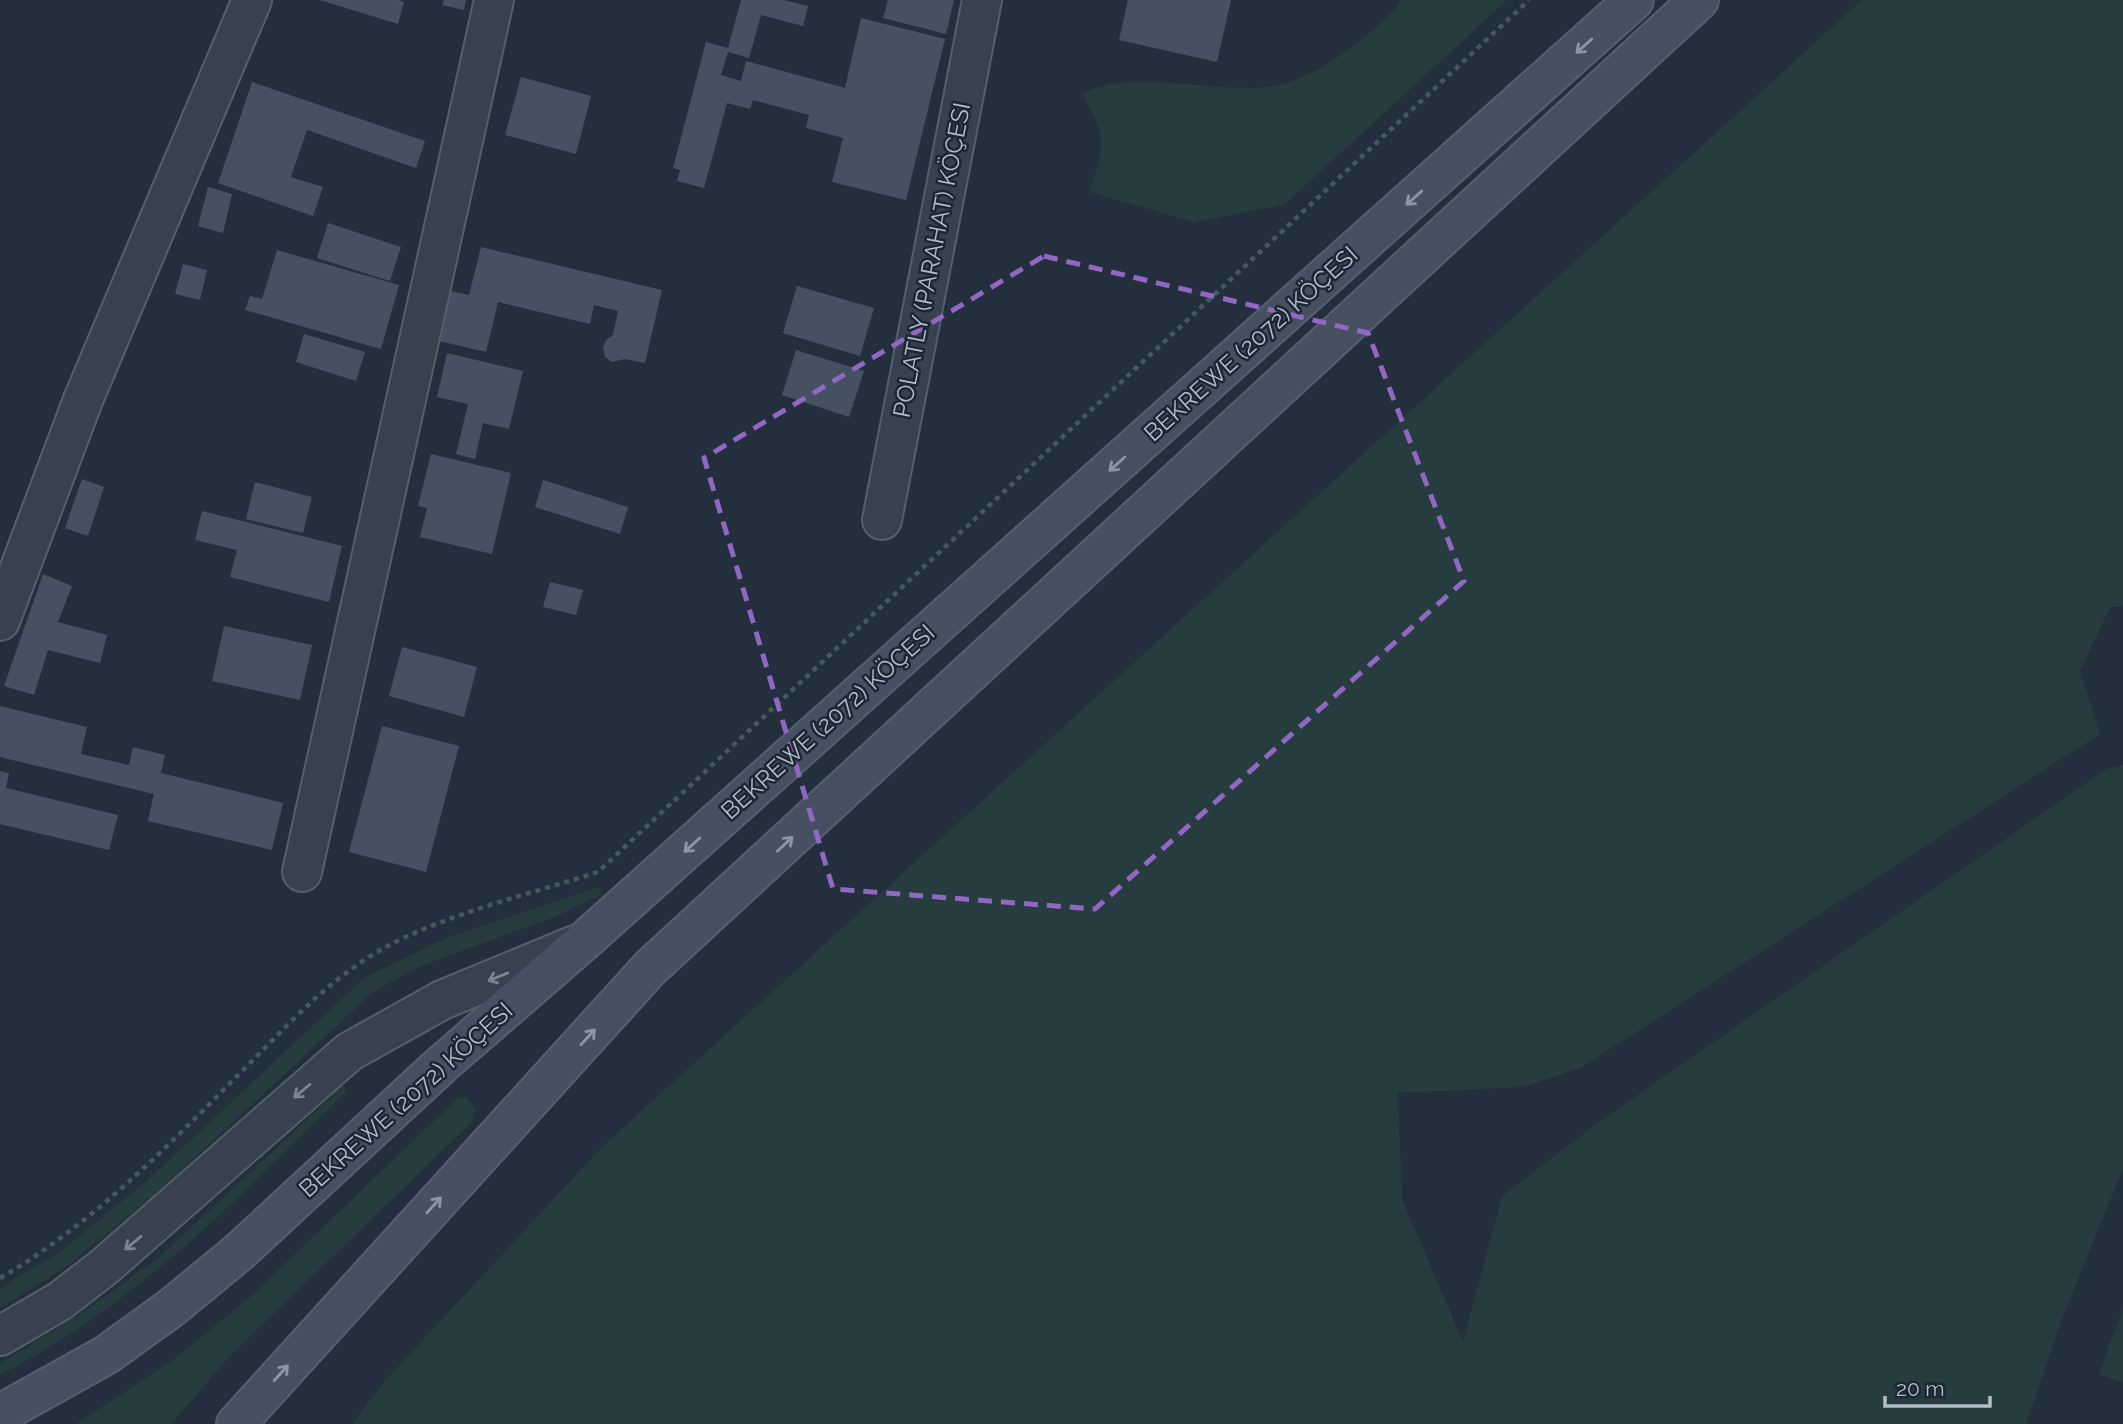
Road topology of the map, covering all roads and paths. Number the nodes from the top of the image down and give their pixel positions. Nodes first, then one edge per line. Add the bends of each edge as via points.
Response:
1 (253, 0) edge
2 (494, 0) edge
3 (982, 0) edge
4 (1528, 0) edge
5 (1634, 0) edge
6 (1699, 0) edge
7 (882, 520) dead end
8 (0, 621) edge
9 (302, 872) dead end
10 (583, 942) junction
11 (0, 1278) edge
12 (0, 1336) edge
13 (0, 1414) edge
14 (236, 1424) edge

1 - 8 street via 83,400
2 - 9 street
3 - 7 street, POLATLY (PARAHAT) KÖÇESI
4 - 11 path via 598,872 412,935 358,964 297,1016 147,1166 60,1239
5 -> 10 main road, BEKREWE (2072) KÖÇESI
14 -> 6 main road, BEKREWE (2072) KÖÇESI via 650,968
10 -> 12 street via 442,1000 349,1052 104,1267 60,1301
10 - 13 main road, BEKREWE (2072) KÖÇESI via 171,1308 106,1354

